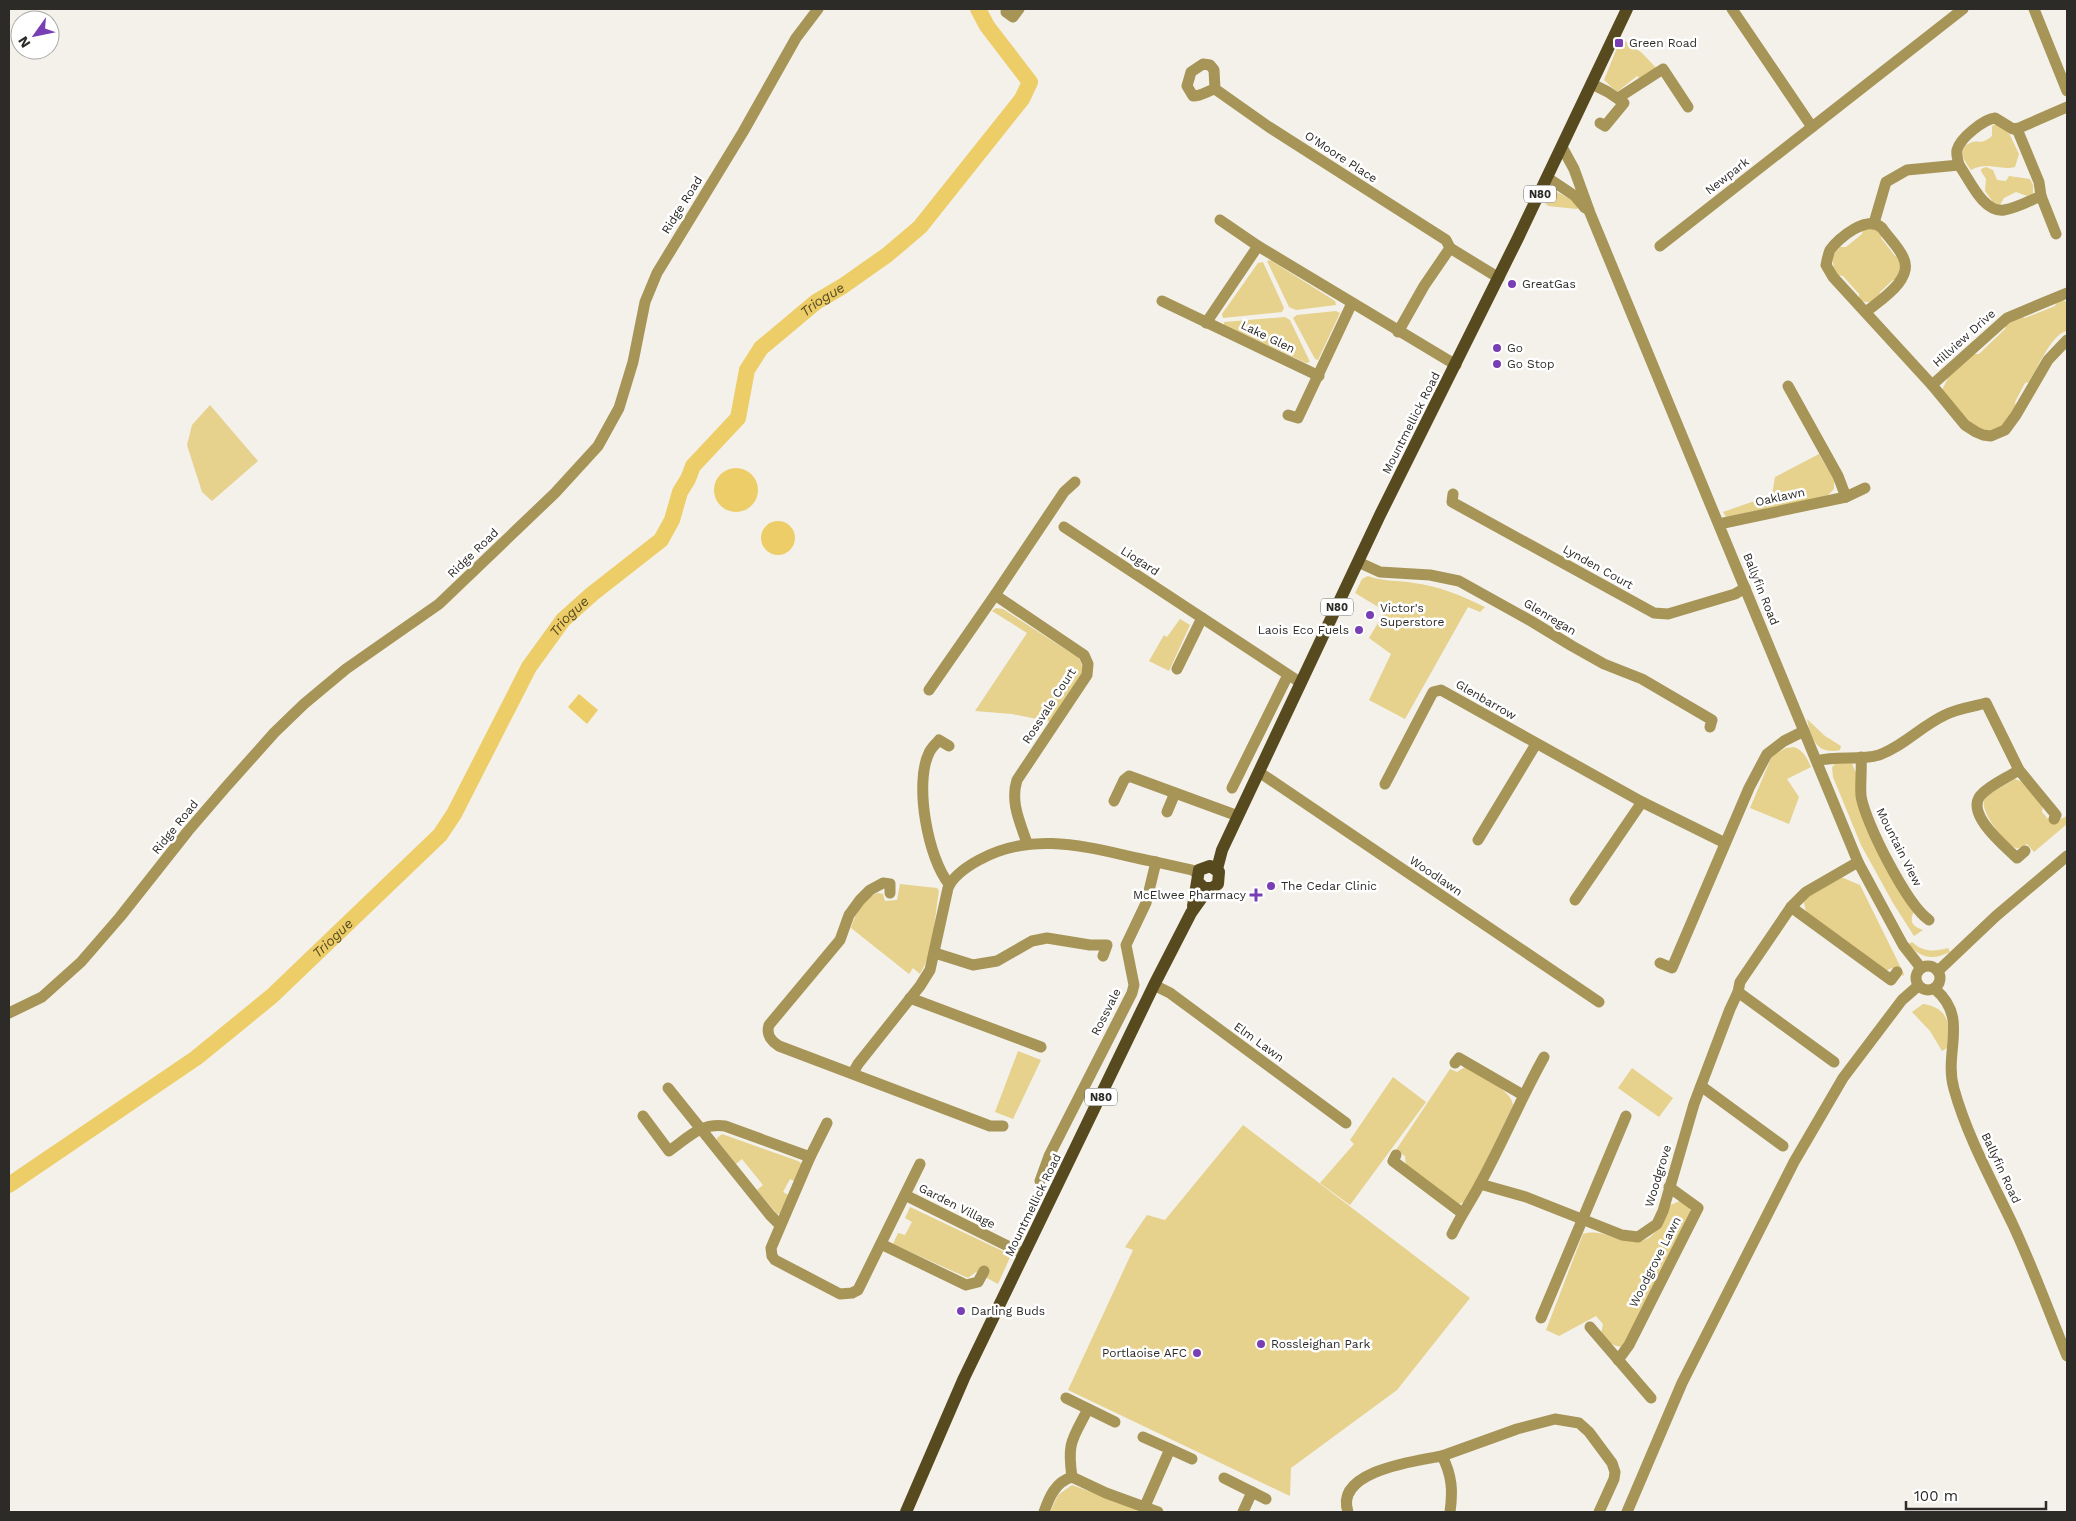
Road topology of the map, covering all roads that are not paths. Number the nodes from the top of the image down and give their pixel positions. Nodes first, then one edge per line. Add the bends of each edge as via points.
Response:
1 (818, 9) edge
2 (1019, 9) edge
3 (1627, 9) edge
4 (1732, 9) edge
5 (1963, 9) edge
6 (2034, 9) edge
7 (1006, 12) dead end
8 (1592, 84) junction
9 (1215, 89) dead end
10 (2067, 91) edge
11 (1618, 98) junction
12 (1688, 107) dead end
13 (2067, 108) edge
14 (1600, 123) dead end
15 (1812, 127) junction
16 (2017, 129) junction
17 (1562, 147) junction
18 (1959, 165) junction
19 (1548, 178) junction
20 (2041, 196) junction
21 (1590, 213) junction
22 (1220, 220) dead end
23 (1874, 223) junction
24 (2056, 234) dead end
25 (1258, 246) junction
26 (1660, 246) dead end
27 (1450, 248) junction
28 (1498, 278) junction
29 (2067, 293) edge
30 (1162, 301) dead end
31 (1352, 303) junction
32 (1866, 312) junction
33 (1206, 323) junction
34 (1398, 332) junction
35 (2067, 340) edge
36 (1456, 365) junction
37 (1318, 376) junction
38 (1932, 385) junction
39 (1788, 386) dead end
40 (1288, 415) dead end
41 (1075, 482) dead end
42 (1865, 488) dead end
43 (1453, 494) dead end
44 (1846, 497) junction
45 (1719, 524) junction
46 (1064, 527) dead end
47 (1358, 562) junction
48 (1745, 588) junction
49 (995, 596) junction
50 (1202, 618) junction
51 (1177, 669) dead end
52 (1288, 676) junction
53 (1301, 683) junction
54 (929, 690) dead end
55 (1710, 727) dead end
56 (1804, 731) junction
57 (1536, 744) junction
58 (949, 746) dead end
59 (1861, 757) junction
60 (1817, 761) junction
61 (2019, 770) junction
62 (1259, 772) junction
63 (1385, 784) dead end
64 (1232, 788) dead end
65 (1175, 793) junction
66 (1114, 801) dead end
67 (1642, 802) junction
68 (1166, 812) dead end
69 (1238, 816) junction
70 (2054, 819) dead end
71 (1477, 840) dead end
72 (1027, 843) junction
73 (1725, 844) junction
74 (2025, 851) dead end
75 (2067, 856) edge
76 (1156, 862) junction
77 (1858, 862) junction
78 (1206, 876) junction
79 (950, 884) junction
80 (890, 893) dead end
81 (1575, 900) dead end
82 (1791, 908) junction
83 (1922, 919) dead end
84 (935, 953) junction
85 (1103, 956) dead end
86 (1660, 963) dead end
87 (1921, 968) junction
88 (1938, 971) junction
89 (1897, 972) dead end
90 (1154, 986) junction
91 (1918, 986) junction
92 (1935, 989) junction
93 (1738, 992) junction
94 (910, 998) junction
95 (1598, 1002) dead end
96 (9, 1014) edge
97 (1040, 1047) dead end
98 (1544, 1057) dead end
99 (1834, 1062) dead end
100 (1455, 1063) dead end
101 (853, 1073) junction
102 (1701, 1086) junction
103 (668, 1088) dead end
104 (1522, 1095) junction
105 (643, 1116) dead end
106 (1626, 1116) dead end
107 (827, 1123) dead end
108 (1346, 1123) dead end
109 (1003, 1126) dead end
110 (700, 1128) junction
111 (1783, 1146) dead end
112 (1396, 1155) dead end
113 (810, 1157) junction
114 (920, 1164) dead end
115 (1040, 1181) dead end
116 (1480, 1184) junction
117 (1669, 1187) junction
118 (905, 1195) junction
119 (1462, 1213) junction
120 (1582, 1220) junction
121 (780, 1224) junction
122 (1452, 1234) dead end
123 (881, 1244) junction
124 (1024, 1254) junction
125 (984, 1271) dead end
126 (1541, 1318) dead end
127 (1590, 1327) dead end
128 (2067, 1356) edge
129 (1618, 1360) junction
130 (1066, 1398) dead end
131 (1651, 1398) dead end
132 (1088, 1410) junction
133 (1115, 1422) dead end
134 (1143, 1437) dead end
135 (1170, 1450) junction
136 (1442, 1456) junction
137 (1192, 1459) dead end
138 (1072, 1477) junction
139 (1224, 1478) dead end
140 (1252, 1492) junction
141 (1266, 1499) dead end
142 (1145, 1506) junction
143 (906, 1512) edge
144 (1044, 1512) edge
145 (1158, 1512) edge
146 (1243, 1512) edge
147 (1348, 1512) edge
148 (1450, 1512) edge
149 (1599, 1512) edge
150 (1626, 1512) edge

1 - 96 street, Ridge Road via 796,38 658,273 645,302 620,408 598,446 439,604 346,669 274,733 188,831 81,962 42,997
2 - 7 street via 1013,17
3 - 8 main road, Mountmellick Road / N80
4 - 15 street
5 - 15 street, Newpark
6 - 10 street
8 - 11 street
8 - 17 main road, Mountmellick Road / N80
9 - 27 street, O'Moore Place via 1257,120 1446,240
11 - 12 street via 1663,69
11 - 14 street via 1624,104 1605,126
13 - 16 street
15 - 26 street, Newpark
16 - 18 street via 1996,118 1984,121 1957,147
16 - 20 street via 2039,182
17 - 19 main road, Mountmellick Road / N80
17 - 21 street, Ballyfin Road
18 - 20 street via 1984,202 1997,210
18 - 23 street via 1907,170 1886,182
19 - 21 street, Ballyfin Road via 1575,196
19 - 28 main road, Mountmellick Road / N80
20 - 24 street
21 - 45 street, Ballyfin Road
22 - 25 street
23 - 32 street via 1882,228 1899,251 1905,266 1901,281
23 - 32 street via 1861,224 1834,245 1826,265
25 - 31 street
25 - 33 street
27 - 28 street, O'Moore Place
27 - 34 street
28 - 36 main road, Mountmellick Road / N80
29 - 38 street, Hillview Drive via 2007,318
30 - 33 street, Lake Glen
31 - 34 street
31 - 37 street
32 - 38 street
33 - 37 street, Lake Glen
34 - 36 street
35 - 38 street, Hillview Drive via 2048,360 2011,423 1998,434 1983,435 1969,429
36 - 47 main road, Mountmellick Road / N80
37 - 40 street via 1298,418
39 - 44 street via 1838,476
41 - 49 street via 1064,492
42 - 44 street, Oaklawn
43 - 48 street, Lynden Court via 1452,502 1654,613 1668,614
44 - 45 street, Oaklawn
45 - 48 street, Ballyfin Road
46 - 50 street, Liogard
47 - 53 main road, Mountmellick Road / N80
47 - 55 street, Glenregan via 1380,572 1430,575 1459,581 1604,664 1642,680 1712,720
48 - 56 street, Ballyfin Road
49 - 54 street
49 - 72 street, Rossvale Court via 1084,655 1088,664 1087,675 1017,780 1014,790 1016,805
50 - 51 street
50 - 52 street, Liogard
52 - 53 street, Liogard
52 - 64 street
53 - 62 main road, Mountmellick Road / N80
56 - 60 street, Ballyfin Road
56 - 73 street via 1767,754
57 - 63 street, Glenbarrow via 1441,690 1432,692
57 - 67 street, Glenbarrow
57 - 71 street
58 - 79 street via 938,740 929,752 924,772 924,815 938,868
59 - 60 street
59 - 61 street via 1890,750 1944,715 1986,703
59 - 83 street, Mountain View via 1861,796 1868,818
60 - 77 street, Ballyfin Road
61 - 70 street via 2056,815
61 - 74 street via 1985,791 1977,807 1986,827 2017,858
62 - 69 main road, Mountmellick Road / N80
62 - 95 street, Woodlawn
65 - 66 street via 1129,776
65 - 68 street
65 - 69 street
67 - 73 street, Glenbarrow
67 - 81 street
69 - 78 main road, Mountmellick Road / N80
72 - 76 street via 1059,842
72 - 79 street via 994,852 965,869
73 - 86 street via 1672,968
75 - 88 street
76 - 78 street
76 - 115 street, Rossvale via 1146,903 1126,944 1134,985 1132,992 1049,1156
77 - 82 street, Woodgrove via 1806,892
77 - 87 street, Ballyfin Road via 1903,945
78 - 90 main road, Mountmellick Road / N80
79 - 84 street
80 - 101 street via 890,884 883,883 860,900 849,915 840,940 767,1030 772,1042 779,1046
82 - 89 street via 1891,980
82 - 93 street, Woodgrove via 1740,982
84 - 85 street via 973,965 997,961 1032,942 1056,938 1107,945
84 - 94 street via 930,970
87 - 88 street via 1928,966
87 - 91 street via 1916,978
88 - 92 street via 1940,980
90 - 108 street, Elm Lawn via 1170,993
90 - 124 main road, Mountmellick Road / N80
91 - 92 street via 1928,991
91 - 150 street via 1902,1000 1843,1078 1794,1162 1682,1383
92 - 128 street, Ballyfin Road via 1947,1003 1954,1021 1950,1072 1959,1106 2014,1227
93 - 99 street
93 - 102 street, Woodgrove
94 - 97 street
94 - 101 street
98 - 104 street
100 - 104 street via 1459,1058
101 - 109 street via 990,1126
102 - 111 street
102 - 117 street, Woodgrove
103 - 110 street
104 - 116 street
105 - 110 street via 669,1151
106 - 120 street
107 - 113 street, Garden Village
110 - 113 street via 725,1126
110 - 121 street
112 - 119 street via 1393,1161
113 - 121 street, Garden Village
114 - 118 street, Garden Village
116 - 119 street
116 - 120 street, Woodgrove via 1526,1197
117 - 120 street, Woodgrove via 1657,1224 1638,1237 1622,1235
117 - 129 street, Woodgrove Lawn via 1698,1208 1629,1345
118 - 123 street, Garden Village
118 - 124 street, Garden Village
119 - 122 street
120 - 126 street
121 - 123 street, Garden Village via 771,1248 772,1256 840,1294 858,1290
123 - 125 street via 966,1285 978,1282
124 - 143 main road, Mountmellick Road / N80 via 964,1378
127 - 129 street
129 - 131 street
130 - 132 street
132 - 133 street
132 - 138 street via 1071,1441
134 - 135 street
135 - 137 street
135 - 142 street
136 - 147 street via 1386,1467 1360,1480 1346,1495
136 - 148 street via 1451,1475
136 - 149 street via 1555,1419 1579,1423 1612,1463 1615,1472
138 - 142 street
138 - 144 street via 1051,1493
139 - 140 street
140 - 141 street
140 - 146 street
142 - 145 street

